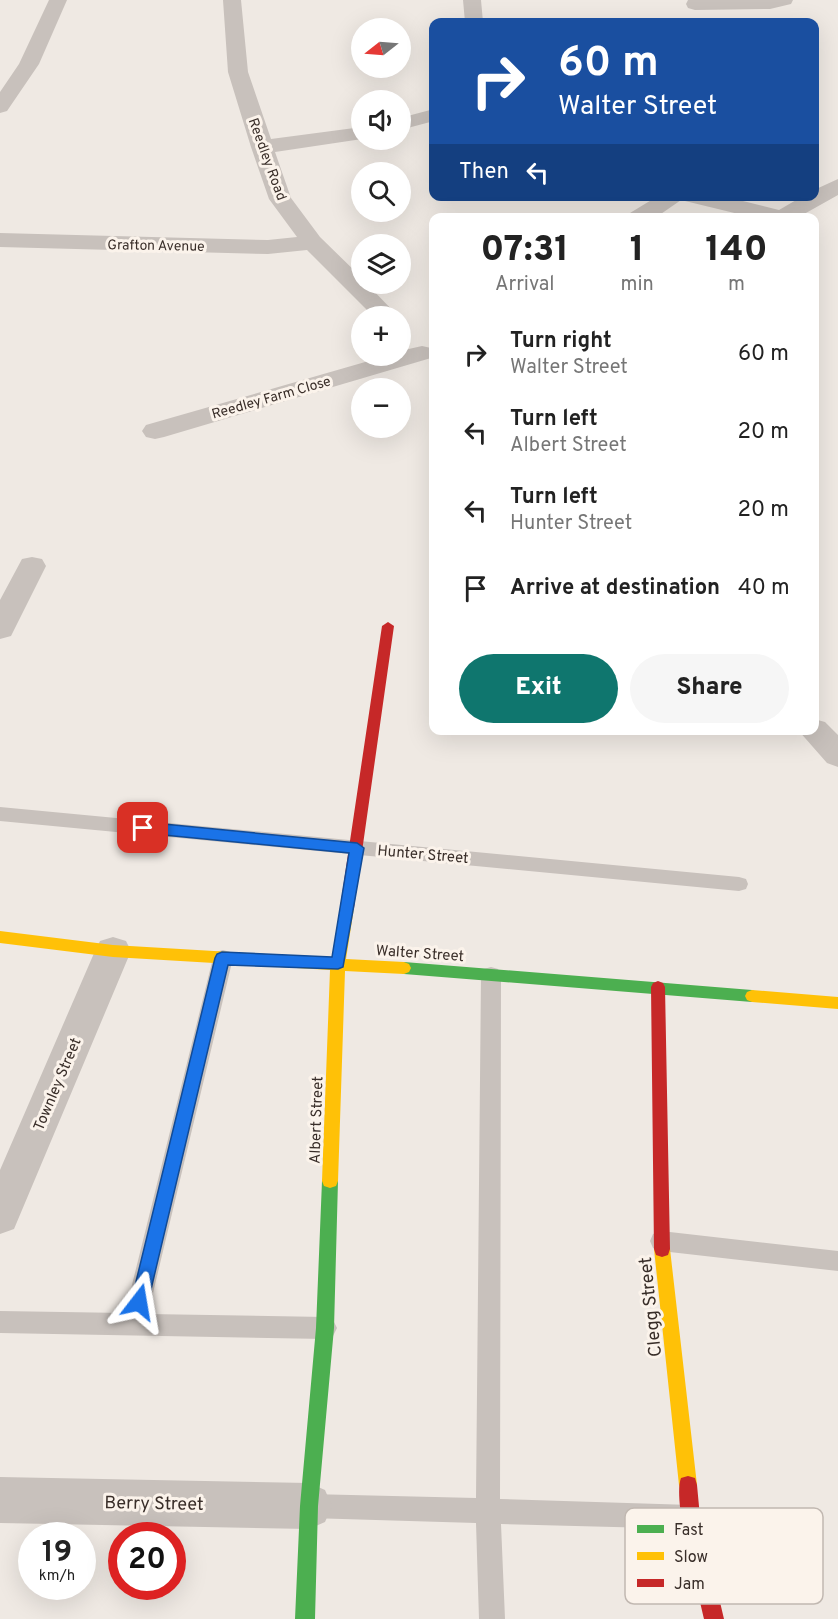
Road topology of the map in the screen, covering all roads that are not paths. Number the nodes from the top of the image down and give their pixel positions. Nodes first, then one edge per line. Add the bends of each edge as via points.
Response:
1 (58, 0) edge
2 (232, 0) edge
3 (472, 0) edge
4 (784, 0) edge
5 (692, 7) edge
6 (474, 18) edge
7 (0, 107) edge
8 (429, 117) edge
9 (411, 121) edge
10 (351, 135) edge
11 (262, 147) junction
12 (838, 186) edge
13 (819, 196) edge
14 (666, 201) edge
15 (714, 201) edge
16 (810, 201) edge
17 (646, 213) edge
18 (764, 213) edge
19 (788, 213) edge
20 (0, 240) edge
21 (312, 242) junction
22 (376, 306) edge
23 (421, 347) edge
24 (155, 431) dead end
25 (32, 566) dead end
26 (388, 626) dead end
27 (0, 629) edge
28 (819, 735) edge
29 (838, 755) edge
30 (0, 814) edge
31 (357, 848) junction
32 (739, 884) dead end
33 (0, 937) edge
34 (113, 951) junction
35 (222, 958) junction
36 (338, 963) junction
37 (491, 975) junction
38 (658, 987) junction
39 (838, 1003) edge
40 (0, 1216) edge
41 (661, 1240) junction
42 (838, 1261) edge
43 (0, 1322) edge
44 (134, 1325) junction
45 (325, 1328) junction
46 (0, 1500) edge
47 (309, 1506) junction
48 (690, 1508) edge
49 (488, 1511) junction
50 (625, 1515) edge
51 (711, 1604) edge
52 (305, 1619) edge
53 (492, 1619) edge
54 (714, 1619) edge

1 - 7 street via 19,64
2 - 11 street, Reedley Road via 238,72
3 - 6 street
4 - 5 street
8 - 9 street
10 - 11 street
11 - 21 street, Reedley Road via 280,198
12 - 13 street
14 - 17 street
15 - 18 street
16 - 19 street
20 - 21 street, Grafton Avenue via 268,248
21 - 22 street, Reedley Road
23 - 24 street, Reedley Farm Close
25 - 27 street
26 - 31 street, Albert Street
28 - 29 street
30 - 31 lane, Hunter Street
31 - 32 lane, Hunter Street
31 - 36 street, Albert Street
33 - 34 street, Walter Street
34 - 35 street, Walter Street
34 - 40 street, Townley Street
35 - 36 street, Walter Street
35 - 44 lane
36 - 37 street, Walter Street
36 - 45 street, Albert Street
37 - 38 street, Walter Street
37 - 49 lane
38 - 39 street, Walter Street
38 - 41 street, Clegg Street
41 - 42 lane
41 - 48 street, Clegg Street
43 - 44 lane
44 - 45 lane
45 - 47 street, Albert Street
46 - 47 street, Berry Street
47 - 49 lane
47 - 52 street, Albert Street
49 - 50 lane
49 - 53 lane
51 - 54 street, Clegg Street

